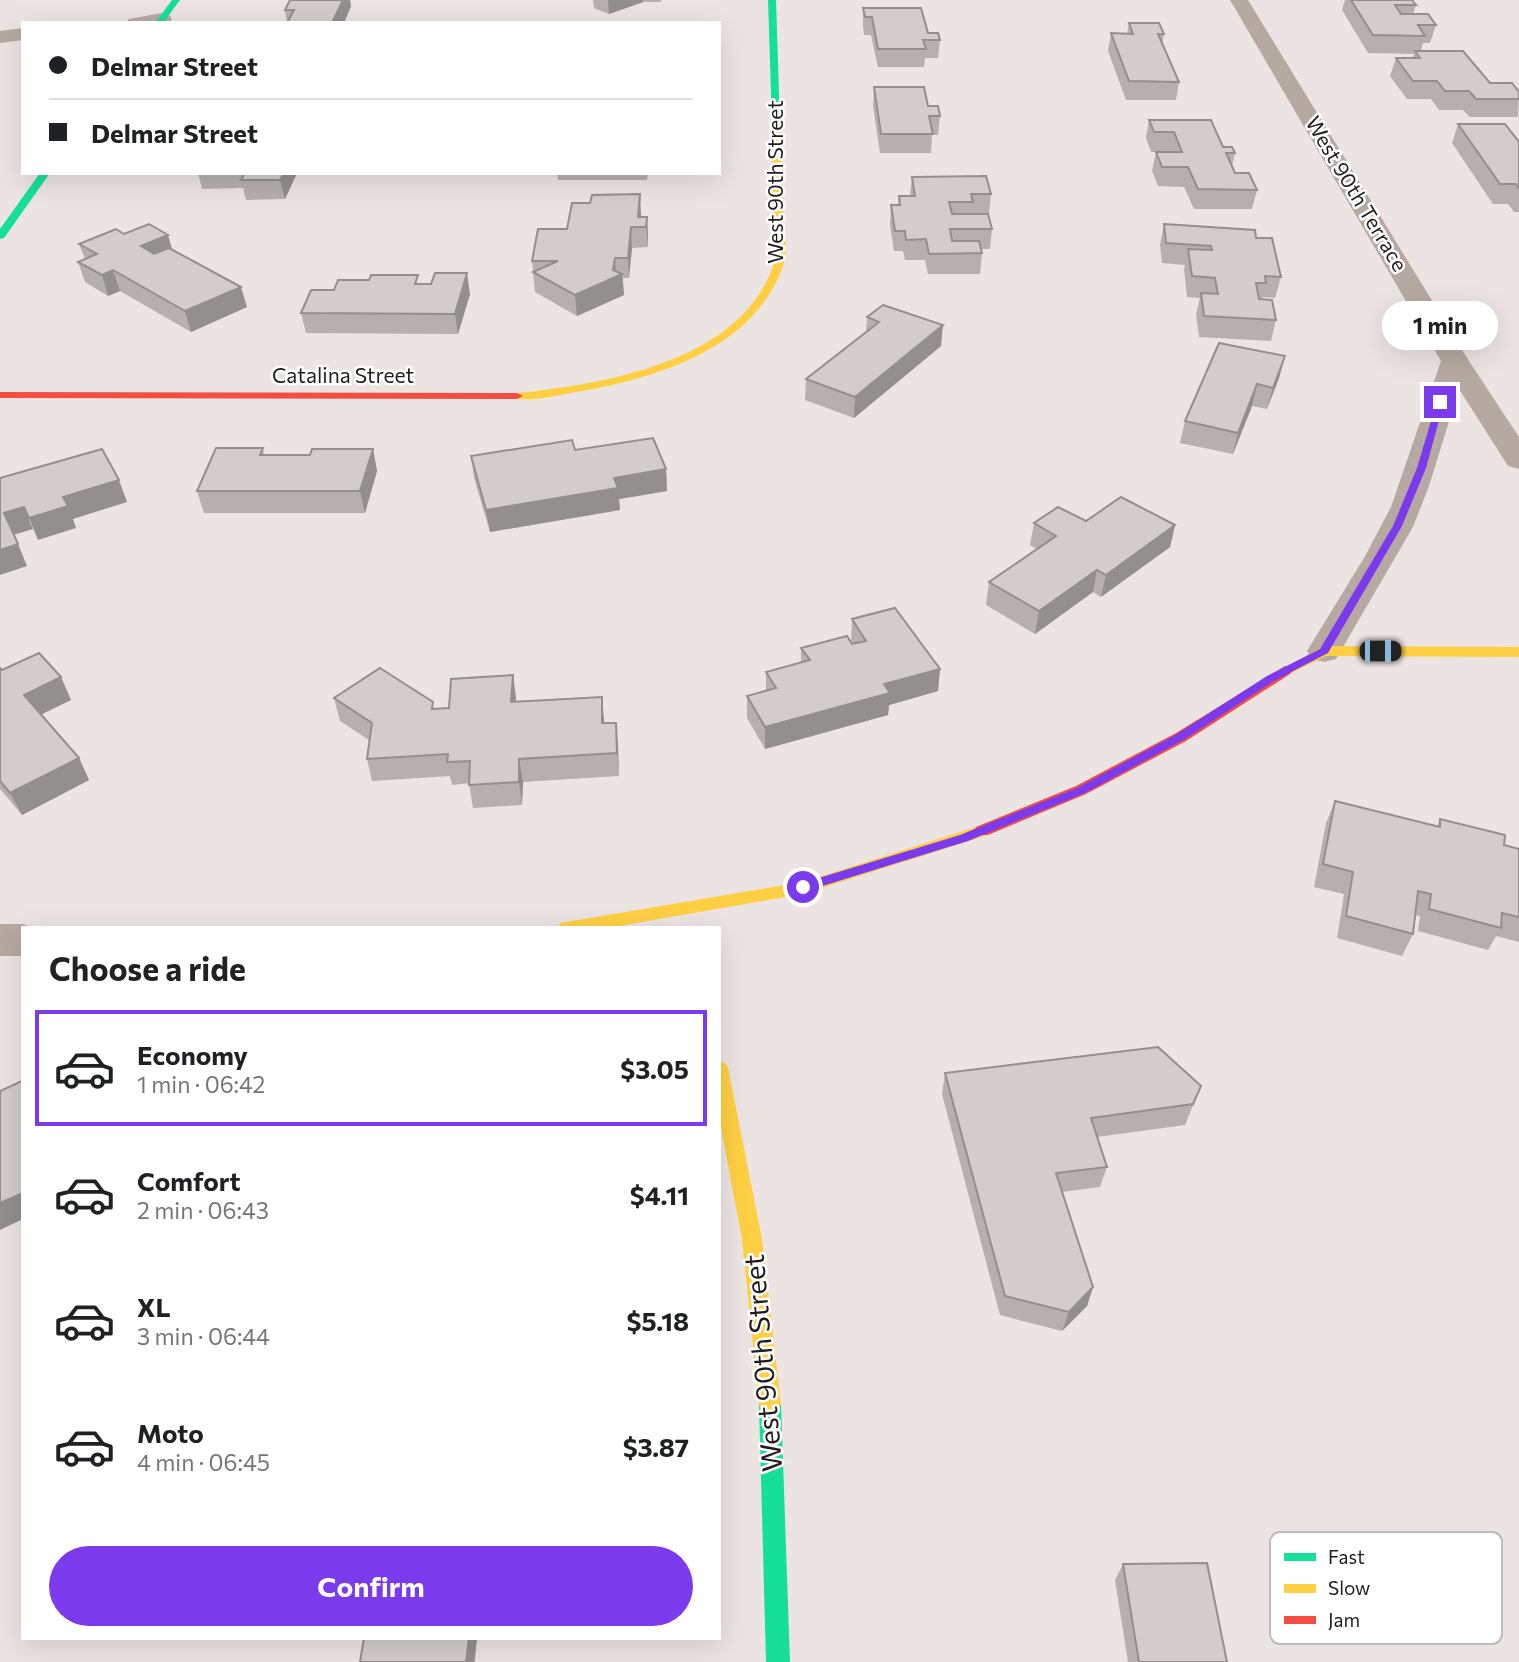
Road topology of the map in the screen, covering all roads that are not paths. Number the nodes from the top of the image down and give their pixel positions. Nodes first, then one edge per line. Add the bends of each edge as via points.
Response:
1 (176, 0) edge
2 (772, 0) edge
3 (1239, 0) edge
4 (161, 21) edge
5 (21, 34) edge
6 (0, 37) edge
7 (44, 175) edge
8 (0, 236) edge
9 (680, 359) joint
10 (1455, 361) junction
11 (0, 396) edge
12 (1519, 460) edge
13 (1324, 651) junction
14 (1519, 652) edge
15 (687, 918) edge
16 (590, 926) edge
17 (0, 940) edge
18 (21, 940) edge
19 (721, 1077) edge
20 (778, 1662) edge

1 - 4 street
2 - 9 street, West 90th Street via 779,261 775,280 759,305 733,330
3 - 10 street, West 90th Terrace
5 - 6 street
7 - 8 street
9 - 11 street, Catalina Street via 570,391 519,396
10 - 12 street, West 90th Terrace
10 - 13 street via 1397,526
13 - 14 street
13 - 15 street via 1270,678 1181,737 1081,790 964,838
15 - 16 street
17 - 18 street
19 - 20 street, West 90th Street via 741,1167 765,1342 775,1491

